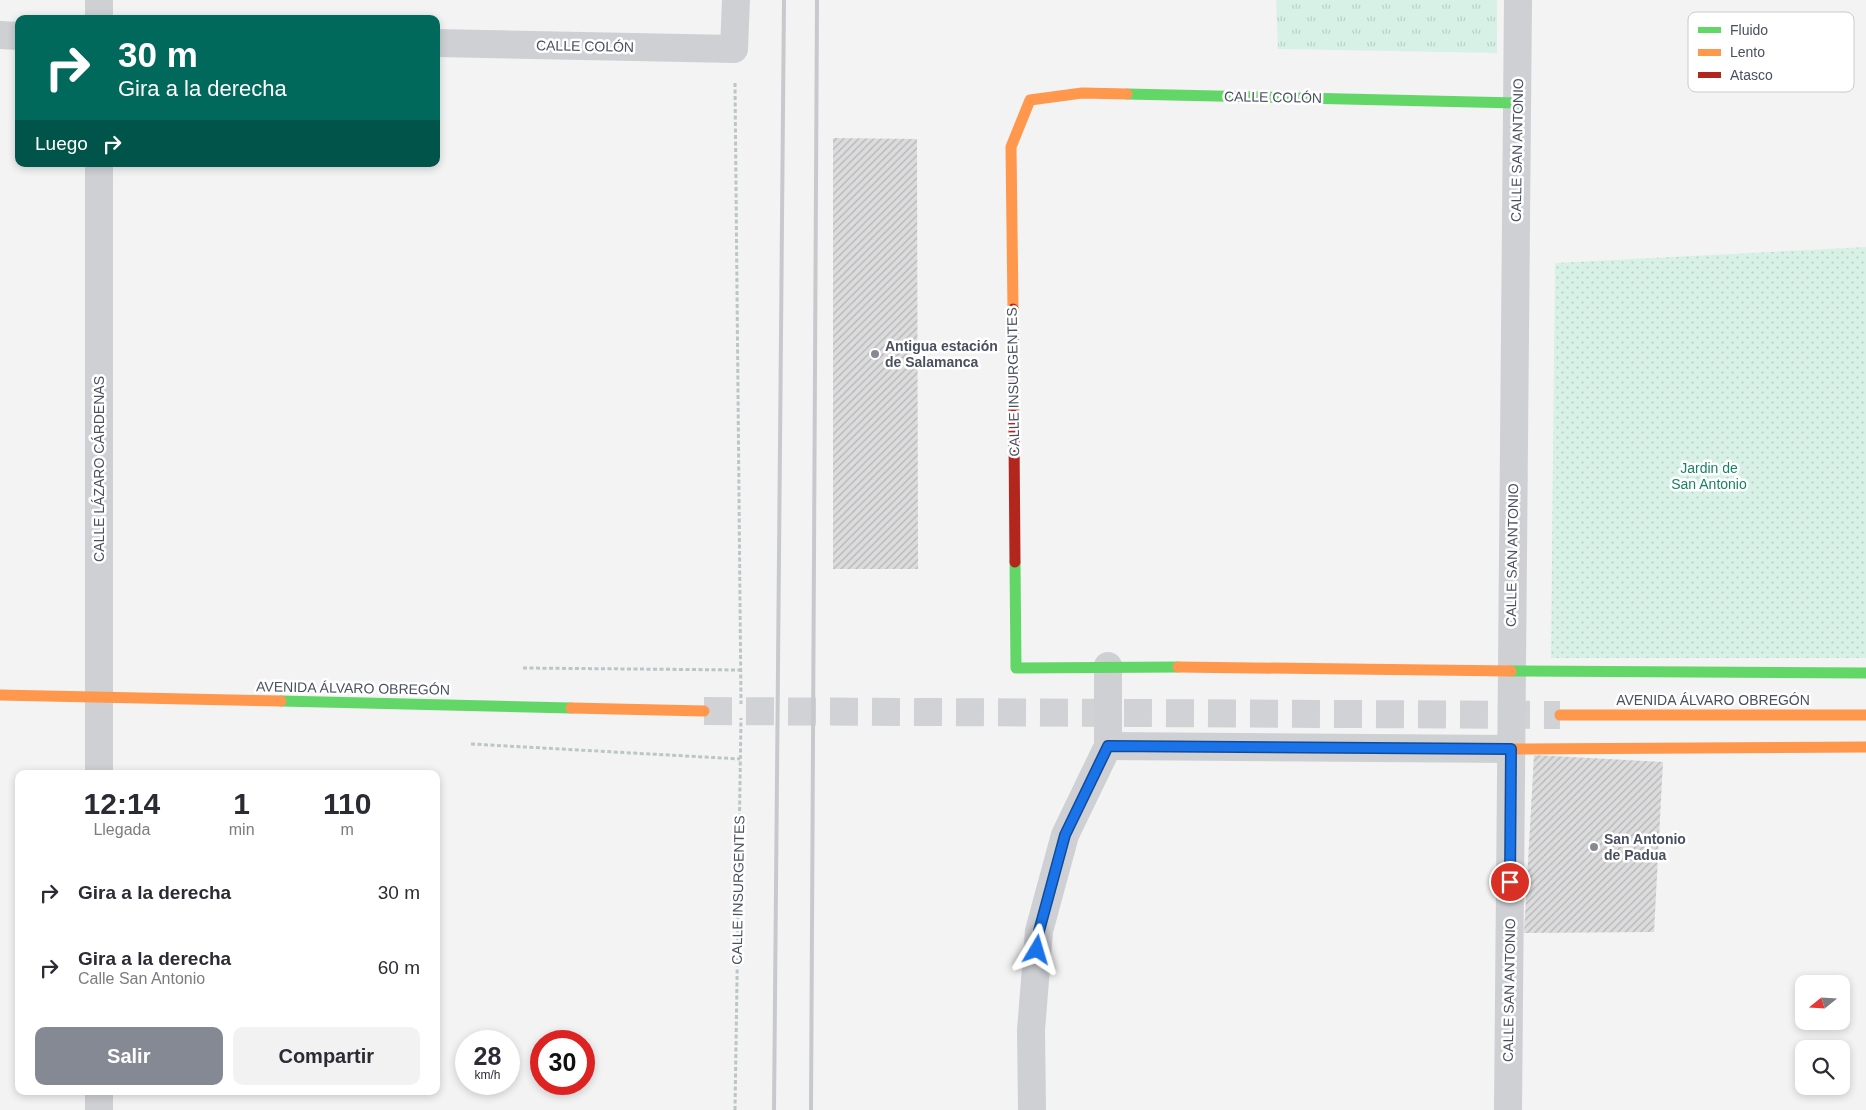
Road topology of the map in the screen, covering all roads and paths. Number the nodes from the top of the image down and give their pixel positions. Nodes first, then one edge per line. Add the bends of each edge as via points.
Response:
1 (99, 0) edge
2 (736, 0) edge
3 (1518, 0) edge
4 (99, 15) edge
5 (0, 35) edge
6 (15, 36) edge
7 (440, 43) edge
8 (734, 49) junction
9 (1030, 100) joint
10 (1517, 103) junction
11 (99, 167) edge
12 (1108, 666) junction
13 (1511, 671) junction
14 (1866, 673) edge
15 (0, 694) edge
16 (99, 697) junction
17 (704, 711) tunnel mouth
18 (1560, 715) tunnel mouth
19 (1866, 715) edge
20 (1108, 746) junction
21 (1866, 747) edge
22 (1511, 749) junction
23 (99, 770) edge
24 (99, 1095) edge
25 (99, 1110) edge
26 (735, 1110) edge
27 (1032, 1110) edge
28 (1508, 1110) edge

1 - 4 street
2 - 8 street
3 - 10 street, CALLE SAN ANTONIO
5 - 6 street
7 - 8 street, CALLE COLÓN
8 - 26 path, CALLE INSURGENTES via 742,670
9 - 10 main road, CALLE COLÓN via 1082,93
9 - 12 main road, CALLE INSURGENTES via 1011,147 1016,668
10 - 13 street, CALLE SAN ANTONIO
11 - 16 street, CALLE LÁZARO CÁRDENAS
12 - 13 main road
12 - 20 street
13 - 14 main road
13 - 22 street, CALLE SAN ANTONIO
15 - 16 main road, AVENIDA ÁLVARO OBREGÓN
16 - 17 main road, AVENIDA ÁLVARO OBREGÓN
16 - 23 street, CALLE LÁZARO CÁRDENAS
18 - 19 main road, AVENIDA ÁLVARO OBREGÓN
20 - 22 street
20 - 27 street via 1065,835 1039,931 1031,1030
21 - 22 main road
22 - 28 street, CALLE SAN ANTONIO
24 - 25 street

